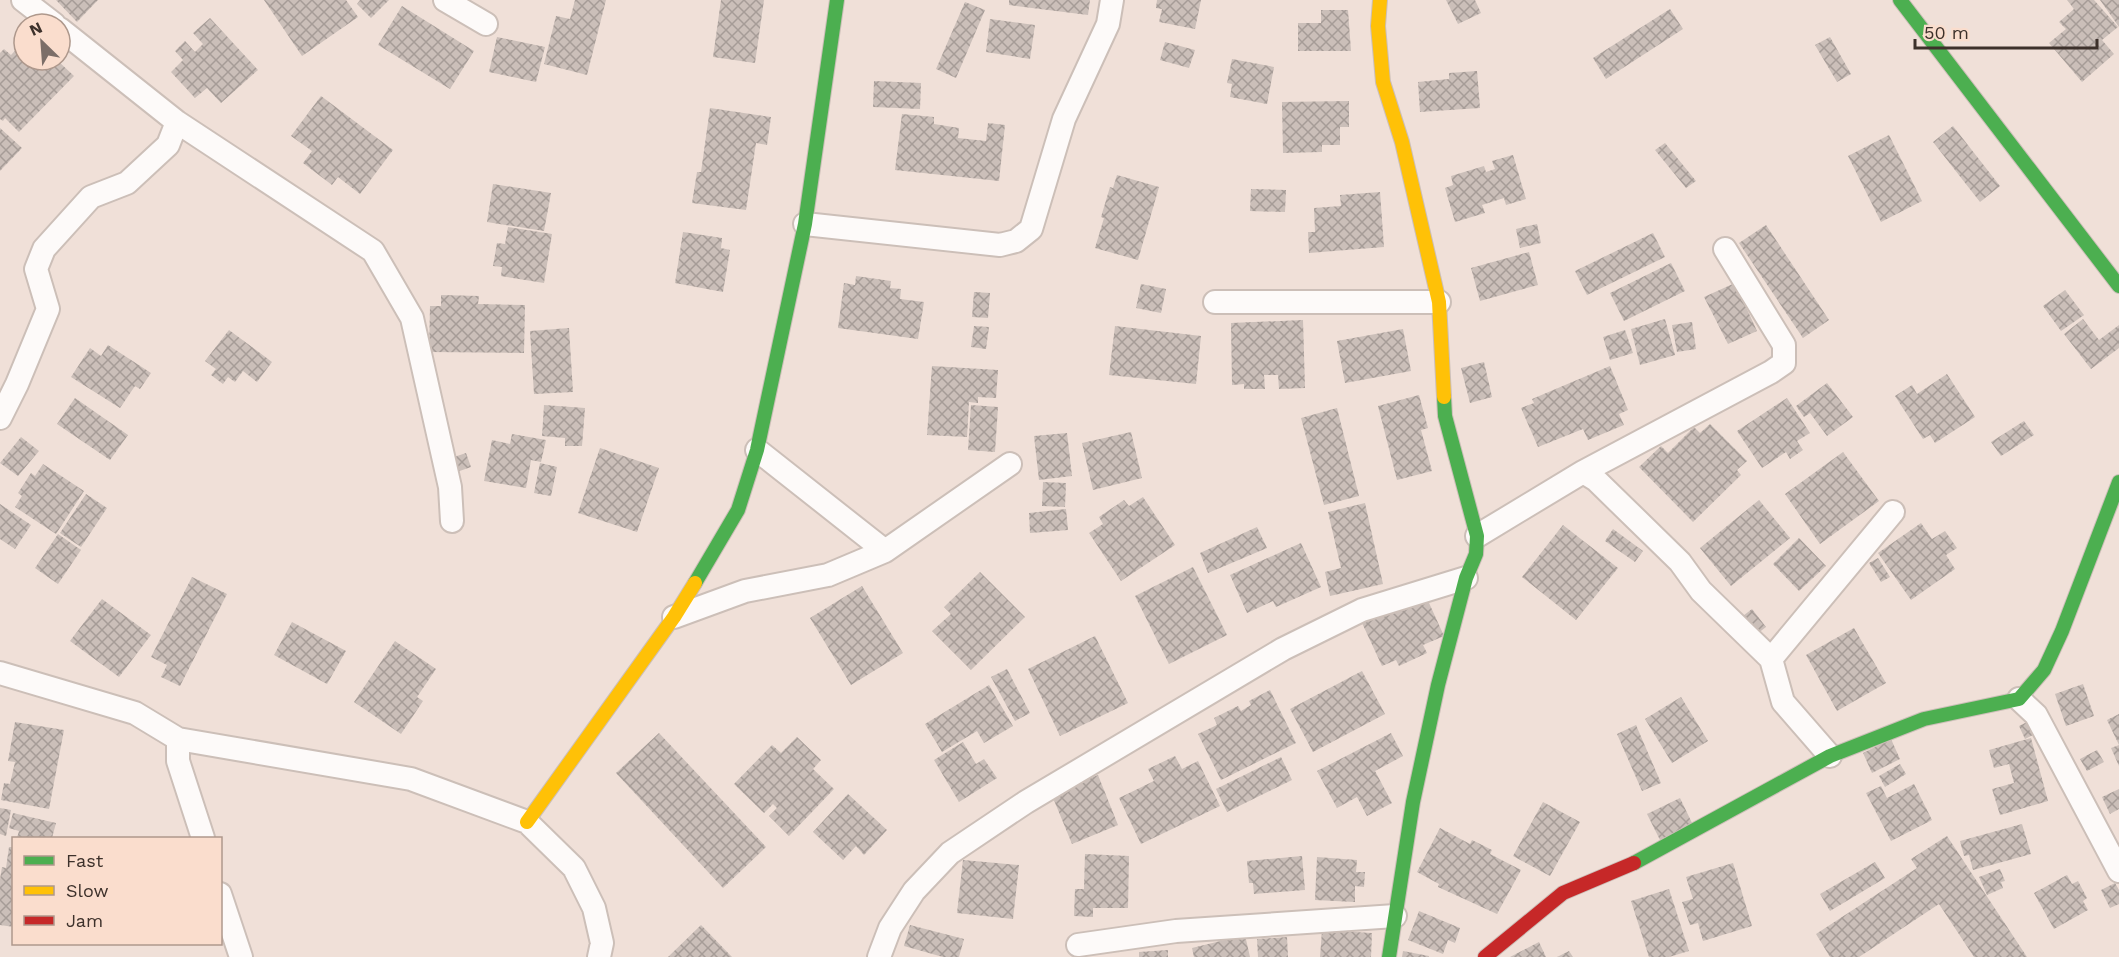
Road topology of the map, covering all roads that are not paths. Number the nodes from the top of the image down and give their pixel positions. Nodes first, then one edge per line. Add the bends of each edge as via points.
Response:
1 (23, 0) edge
2 (446, 0) edge
3 (837, 0) edge
4 (1112, 0) edge
5 (1380, 0) edge
6 (1900, 0) edge
7 (38, 12) edge
8 (486, 24) dead end
9 (72, 39) edge
10 (177, 122) junction
11 (805, 224) junction
12 (1725, 249) dead end
13 (2119, 286) edge
14 (1215, 302) dead end
15 (1439, 302) junction
16 (0, 418) edge
17 (757, 450) junction
18 (1010, 464) dead end
19 (1583, 472) junction
20 (2119, 482) edge
21 (1893, 512) dead end
22 (452, 521) dead end
23 (1478, 536) junction
24 (885, 550) junction
25 (1466, 578) junction
26 (674, 617) junction
27 (1771, 659) junction
28 (0, 673) edge
29 (2019, 699) junction
30 (178, 739) junction
31 (1830, 756) junction
32 (527, 822) junction
33 (202, 837) edge
34 (2119, 871) edge
35 (222, 900) edge
36 (1395, 915) junction
37 (1078, 945) dead end
38 (241, 957) edge
39 (599, 957) edge
40 (879, 957) edge
41 (1389, 957) edge
42 (1485, 957) edge

1 - 7 street
2 - 8 street
3 - 11 main road
4 - 11 street via 1108,24 1064,119 1031,229 1016,241 1000,245
5 - 15 main road via 1383,82 1402,142
6 - 13 main road
9 - 10 street
10 - 16 street via 168,145 127,183 91,197 44,249 36,269 48,309
10 - 22 street via 373,251 412,318 450,487
11 - 17 main road
12 - 19 street via 1784,345 1784,363
14 - 15 street
15 - 23 main road via 1445,416
17 - 24 street
17 - 26 main road via 738,510
18 - 24 street
19 - 23 street
19 - 27 street via 1672,554 1701,591
20 - 29 main road via 2062,631 2044,670
21 - 27 street
23 - 25 main road via 1476,554
24 - 26 street via 828,575 745,591
25 - 36 main road via 1413,802
25 - 40 street via 1362,610 1282,649 1026,802 950,853 914,891 896,918
26 - 32 main road
27 - 31 street via 1784,702
28 - 30 street via 135,713
29 - 31 main road via 1924,719
29 - 34 street via 2036,715
30 - 32 street via 411,779
30 - 33 street via 178,761
31 - 42 main road via 1674,844 1563,893
32 - 39 street via 574,868 594,908 602,943
35 - 38 street
36 - 37 street via 1176,931
36 - 41 main road

